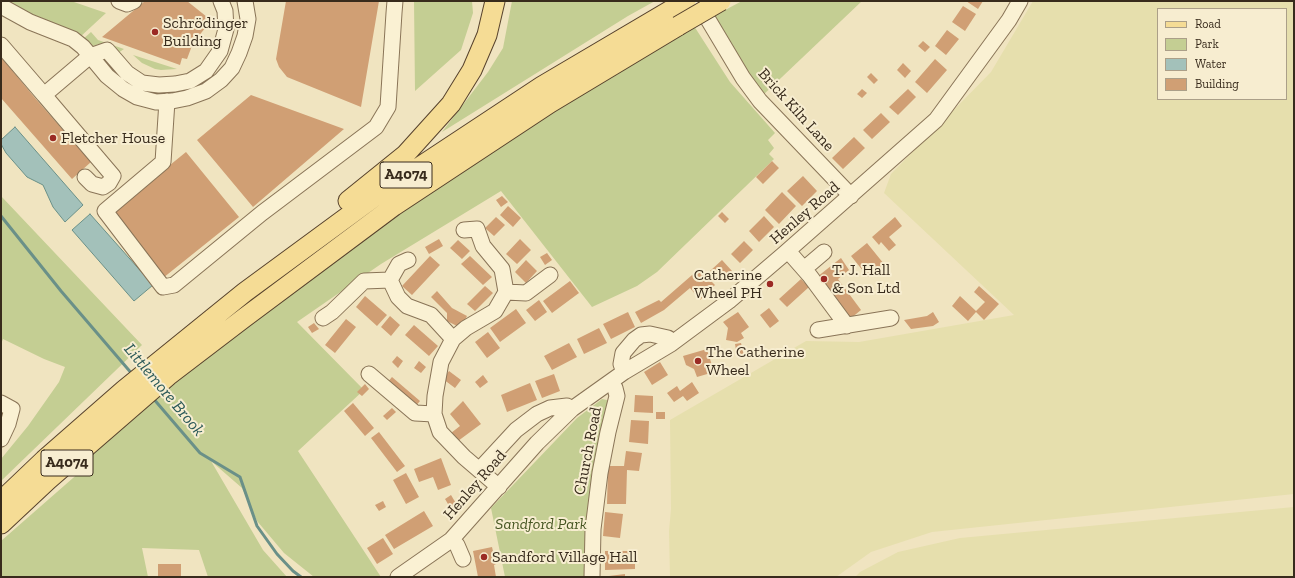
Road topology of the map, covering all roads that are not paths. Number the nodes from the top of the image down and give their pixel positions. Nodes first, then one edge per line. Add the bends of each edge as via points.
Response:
1 (119, 1) edge
2 (134, 1) edge
3 (221, 1) edge
4 (245, 1) edge
5 (395, 1) edge
6 (495, 1) edge
7 (686, 1) edge
8 (697, 1) edge
9 (721, 1) edge
10 (1020, 1) edge
11 (1, 6) edge
12 (674, 18) junction
13 (1, 45) edge
14 (90, 56) junction
15 (44, 96) junction
16 (167, 101) junction
17 (85, 177) dead end
18 (851, 196) junction
19 (464, 230) dead end
20 (788, 251) junction
21 (824, 252) dead end
22 (408, 260) dead end
23 (804, 269) junction
24 (550, 275) dead end
25 (390, 280) junction
26 (245, 292) junction
27 (506, 292) junction
28 (323, 318) dead end
29 (891, 318) dead end
30 (847, 326) junction
31 (818, 330) dead end
32 (452, 339) junction
33 (671, 344) junction
34 (164, 369) junction
35 (624, 372) junction
36 (368, 374) dead end
37 (610, 382) junction
38 (129, 397) junction
39 (6, 406) edge
40 (572, 409) junction
41 (434, 414) junction
42 (1, 439) edge
43 (479, 470) junction
44 (499, 486) junction
45 (1, 501) edge
46 (1, 524) edge
47 (451, 540) junction
48 (463, 559) dead end
49 (398, 577) edge
50 (592, 577) edge

1 - 2 street via 127,4
3 - 14 street via 225,11 226,29 220,51 206,72 190,81 159,85 142,83 127,73 108,50
4 - 16 street via 248,19 245,36 232,68 206,91 187,98
5 - 16 street via 388,107 376,127 262,213 174,285 163,287 105,211 163,162
6 - 26 main road via 487,35 472,70 451,104 405,155 292,247
7 - 12 main road, A4074
8 - 18 street, Brick Kiln Lane via 743,78 760,101
9 - 12 main road, A4074, bridge
10 - 18 street, Henley Road via 936,120
11 - 14 street via 30,22 73,39
12 - 26 main road, A4074 via 542,86 383,191
12 - 34 main road, A4074 via 394,206 244,318
13 - 15 street
14 - 15 street
14 - 16 street via 122,89 137,97 156,102
15 - 17 street via 113,176 104,187 92,184
18 - 20 street, Henley Road
19 - 27 street via 477,229 483,246 502,269
20 - 23 street
20 - 33 street, Henley Road via 729,301
21 - 23 street
22 - 25 street via 399,264
23 - 30 street
24 - 27 street via 526,293
25 - 28 street via 364,281
25 - 32 street via 398,297 407,306 431,315
26 - 34 main road, A4074
27 - 32 street via 495,311
29 - 30 street
30 - 31 street
32 - 41 street via 441,362
33 - 35 street, Henley Road
33 - 35 street via 668,338 641,335 623,353 621,364
34 - 38 main road, A4074
35 - 37 street, Henley Road
36 - 41 street via 415,413
37 - 40 street, Henley Road
37 - 50 street, Church Road via 617,396 600,473 593,530
38 - 45 main road, A4074 via 44,460
38 - 46 main road, A4074
39 - 42 street via 8,424
40 - 43 street, Henley Road via 567,406 550,408 537,414 516,430
40 - 44 street, Henley Road via 537,443
41 - 43 street via 440,432
43 - 44 street
44 - 47 street, Henley Road
47 - 48 street via 458,545
47 - 49 street, Henley Road

